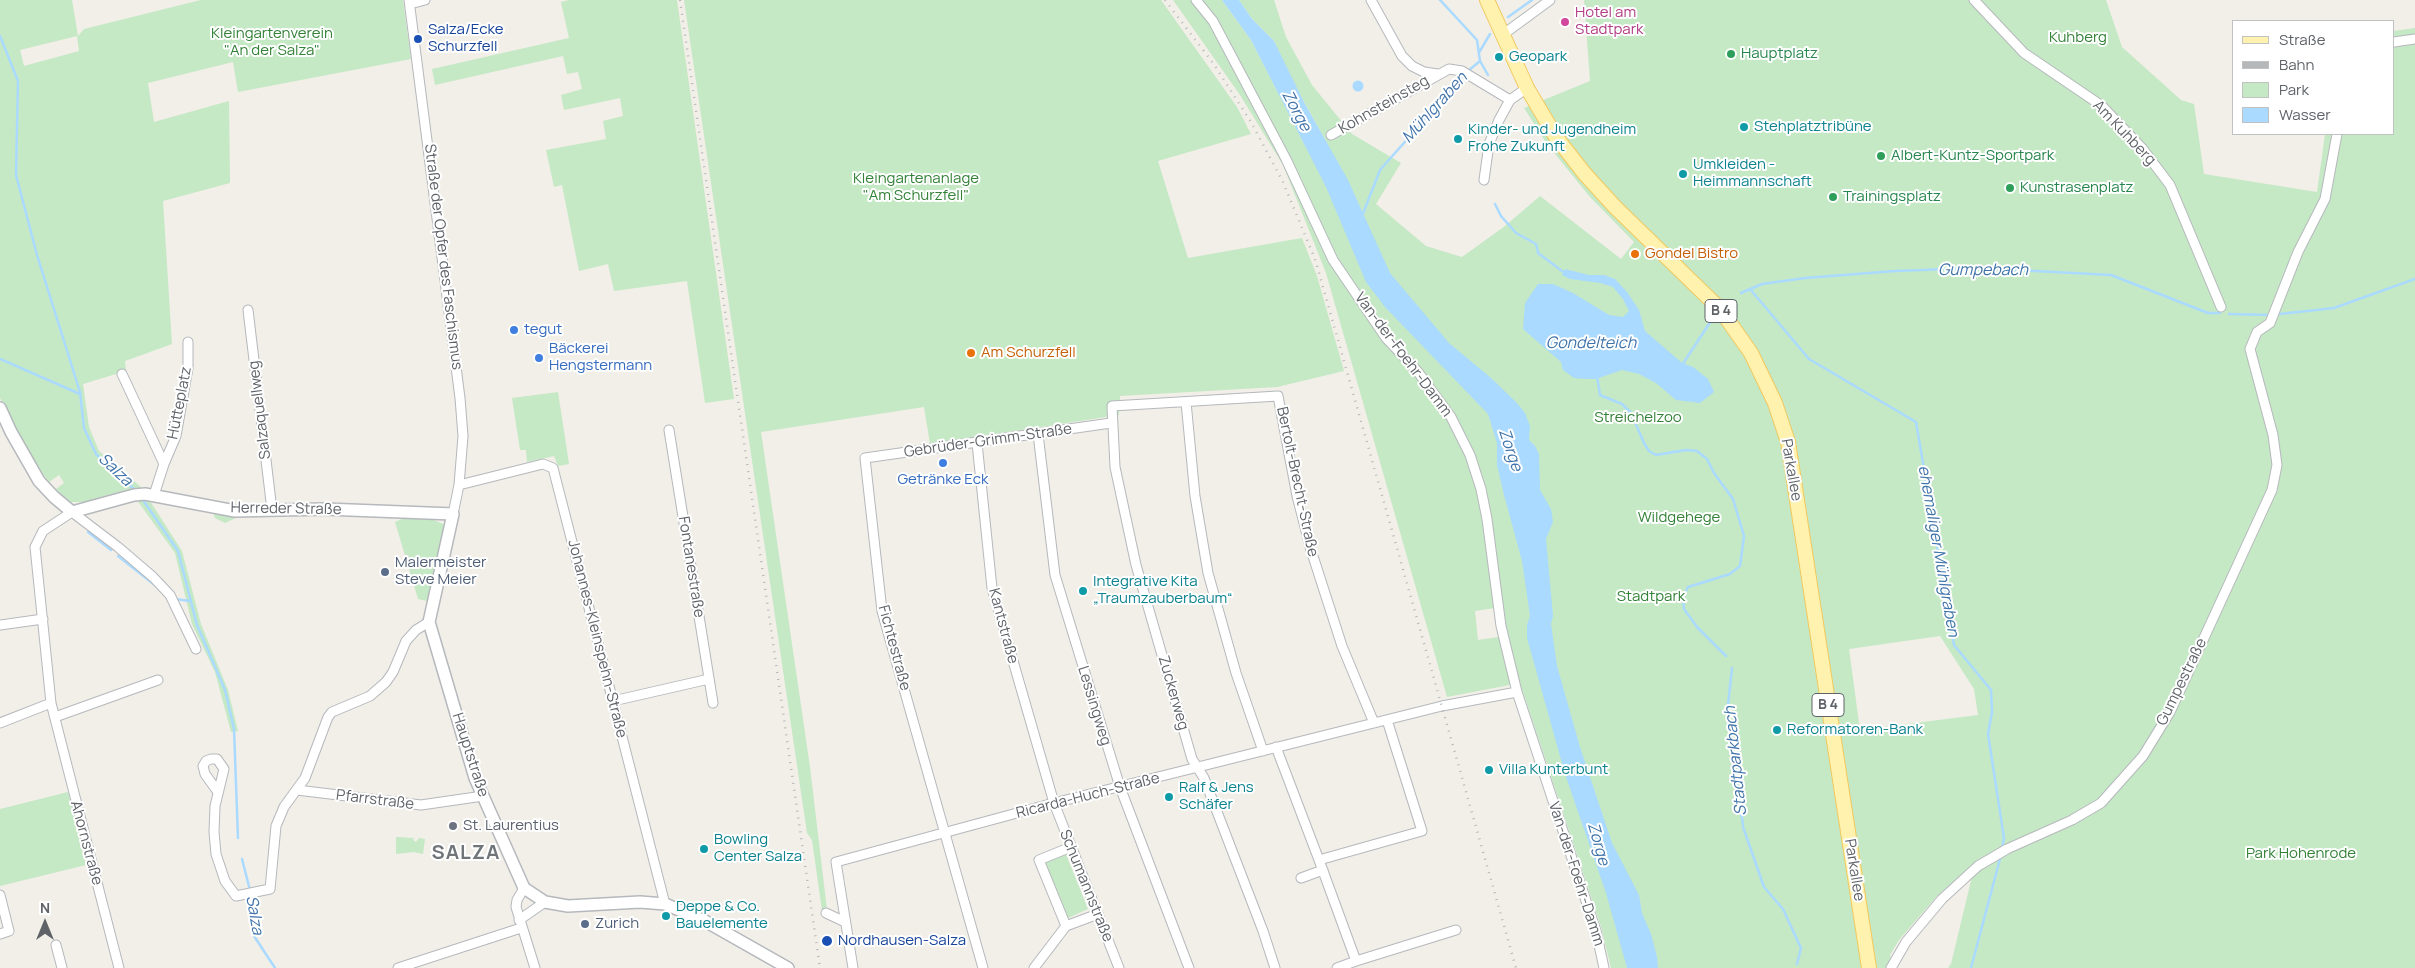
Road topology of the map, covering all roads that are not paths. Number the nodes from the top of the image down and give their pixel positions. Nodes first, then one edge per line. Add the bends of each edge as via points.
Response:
1 (424, 0) edge
2 (1196, 0) edge
3 (1371, 0) edge
4 (1486, 0) edge
5 (1550, 0) edge
6 (1974, 0) edge
7 (410, 2) edge
8 (1502, 36) junction
9 (2415, 40) edge
10 (2395, 42) edge
11 (1438, 74) junction
12 (1527, 88) junction
13 (1510, 100) junction
14 (2337, 135) edge
15 (1331, 136) dead end
16 (1484, 180) dead end
17 (2221, 307) dead end
18 (248, 310) dead end
19 (188, 342) dead end
20 (122, 374) dead end
21 (1186, 402) junction
22 (1112, 406) joint
23 (0, 408) edge
24 (1111, 423) junction
25 (668, 430) dead end
26 (1038, 434) junction
27 (976, 443) junction
28 (865, 458) joint
29 (164, 464) junction
30 (459, 485) junction
31 (144, 495) junction
32 (272, 510) junction
33 (72, 512) junction
34 (453, 514) junction
35 (43, 619) junction
36 (429, 622) junction
37 (0, 625) edge
38 (196, 649) dead end
39 (709, 679) junction
40 (158, 680) dead end
41 (1517, 692) junction
42 (613, 701) junction
43 (51, 703) junction
44 (713, 703) dead end
45 (55, 718) junction
46 (1388, 720) junction
47 (0, 723) edge
48 (1374, 724) junction
49 (1276, 748) junction
50 (1263, 751) junction
51 (1198, 768) junction
52 (1120, 787) junction
53 (297, 790) junction
54 (218, 792) dead end
55 (483, 796) junction
56 (1054, 804) junction
57 (945, 833) junction
58 (1071, 847) junction
59 (1319, 860) junction
60 (1323, 870) junction
61 (1301, 878) dead end
62 (524, 888) junction
63 (0, 895) edge
64 (545, 902) junction
65 (665, 904) junction
66 (826, 913) dead end
67 (1098, 914) junction
68 (845, 922) junction
69 (520, 924) junction
70 (1066, 926) junction
71 (1456, 930) dead end
72 (0, 934) edge
73 (56, 945) dead end
74 (1360, 963) edge
75 (62, 968) edge
76 (119, 968) edge
77 (398, 968) edge
78 (535, 968) edge
79 (788, 968) edge
80 (853, 968) edge
81 (982, 968) edge
82 (1034, 968) edge
83 (1119, 968) edge
84 (1189, 968) edge
85 (1275, 968) edge
86 (1337, 968) edge
87 (1604, 968) edge
88 (1869, 968) edge
89 (1891, 968) edge

1 - 7 street
2 - 41 street, Van-der-Foehr-Damm via 1213,21 1333,260 1386,338 1418,372 1451,417 1470,455 1487,519 1501,626
3 - 11 street via 1402,56 1424,72
4 - 8 main road, B 4
5 - 8 street
6 - 17 street, Am Kuhberg via 2024,53 2102,106 2142,148 2170,185
7 - 30 street, Straße der Opfer des Faschismus via 460,398 463,436
8 - 12 main road, B 4
9 - 10 street
11 - 13 street via 1449,70 1466,73
11 - 15 street, Kohnsteinsteg
12 - 13 street
12 - 88 main road, Parkallee / B 4 via 1556,137 1584,173 1720,309 1755,359 1775,403 1788,442
13 - 16 street via 1489,144
14 - 89 street, Gumpestraße via 2325,199 2298,252 2270,323 2257,332 2250,349 2273,435 2277,465 2272,490 2170,712 2143,756 2101,804 1978,866 1942,899 1906,942
18 - 32 street, Salzaquellweg
19 - 29 street, Hütteplatz via 188,368 176,436
20 - 29 street, Hütteplatz
21 - 22 street, Bertolt-Brecht-Straße
21 - 48 street, Bertolt-Brecht-Straße via 1278,396 1311,550 1342,646
21 - 50 street via 1195,496 1208,574 1233,664
22 - 24 street, Zuckerweg
23 - 33 street via 39,481
24 - 26 street, Gebrüder-Grimm-Straße
24 - 51 street, Zuckerweg via 1114,467 1136,565 1192,759
25 - 39 street, Fontanestraße
26 - 27 street, Gebrüder-Grimm-Straße
26 - 52 street, Lessingweg via 1055,576
27 - 28 street, Gebrüder-Grimm-Straße
27 - 56 street, Kantstraße via 992,588
28 - 57 street, Fichtestraße via 882,610
29 - 31 street, Hütteplatz
30 - 34 street, Straße der Opfer des Faschismus
30 - 42 street, Johannes-Kleinspehn-Straße via 542,464 553,468
31 - 32 street, Herreder Straße via 235,511
31 - 33 street, Herreder Straße
32 - 34 street, Herreder Straße via 325,508
33 - 35 street, Ahornstraße via 43,531 36,547
33 - 38 street via 132,559 170,595
34 - 36 street, Hauptstraße
35 - 37 street
35 - 43 street, Ahornstraße
36 - 53 street via 406,642 386,682 370,696 332,712 328,717 305,778
36 - 55 street, Hauptstraße
39 - 42 street
39 - 44 street, Fontanestraße
40 - 45 street
41 - 46 street, Ricarda-Huch-Straße
41 - 87 street, Van-der-Foehr-Damm via 1596,932
42 - 65 street, Johannes-Kleinspehn-Straße
43 - 45 street, Ahornstraße
43 - 47 street
45 - 76 street, Ahornstraße
46 - 48 street, Ricarda-Huch-Straße
46 - 59 street via 1422,831
48 - 49 street, Ricarda-Huch-Straße
49 - 50 street, Ricarda-Huch-Straße
49 - 59 street
50 - 51 street, Ricarda-Huch-Straße
51 - 52 street, Ricarda-Huch-Straße
51 - 85 street, Zuckerweg
52 - 56 street, Ricarda-Huch-Straße
52 - 84 street, Lessingweg
53 - 54 street via 284,807 276,826 270,889 236,896 220,868 214,832
53 - 55 street, Pfarrstraße via 421,805
55 - 62 street, Hauptstraße
56 - 57 street, Ricarda-Huch-Straße
56 - 58 street, Schumannstraße
57 - 68 street, Ricarda-Huch-Straße via 836,862
57 - 81 street, Fichtestraße
58 - 67 street, Schumannstraße
58 - 70 street via 1039,860
59 - 60 street
60 - 61 street
60 - 74 street
62 - 64 street
62 - 69 street via 516,903
63 - 72 street via 9,932
64 - 65 street via 568,906 640,902
64 - 69 street
65 - 79 street via 705,921
66 - 68 street
67 - 70 street
67 - 83 street, Schumannstraße
68 - 80 street
69 - 77 street
69 - 78 street
70 - 82 street
71 - 74 street
73 - 75 street
74 - 86 street

